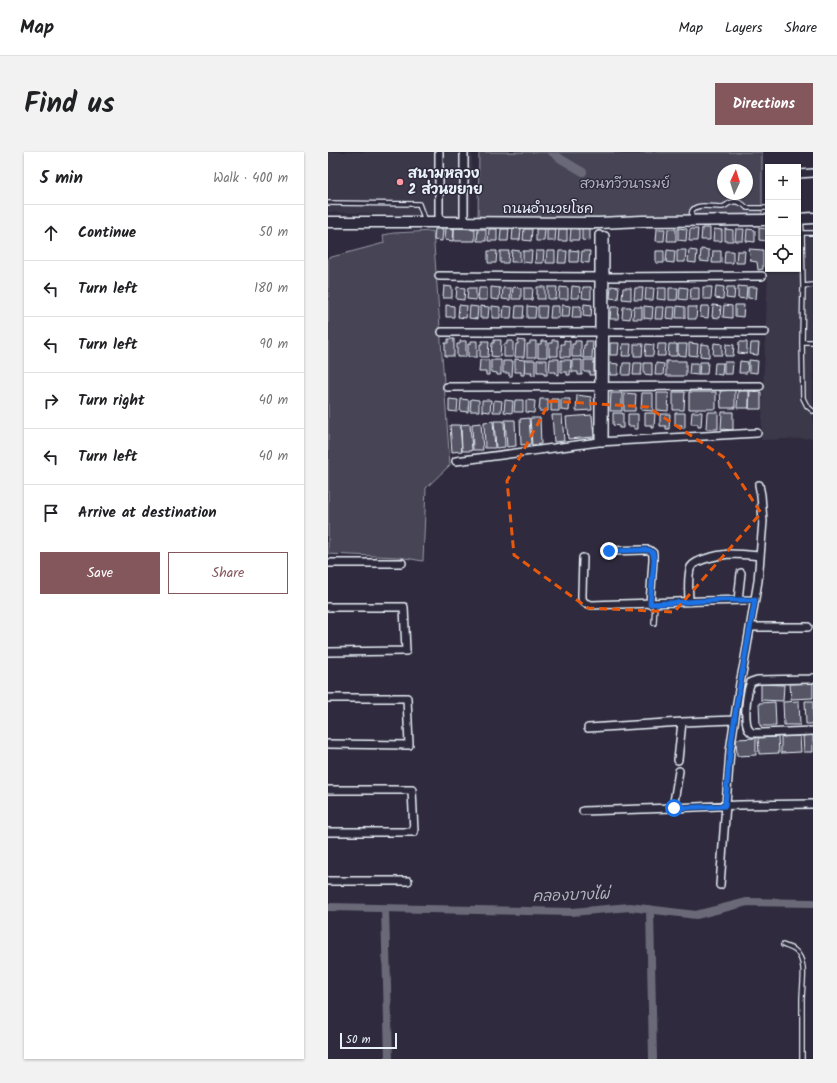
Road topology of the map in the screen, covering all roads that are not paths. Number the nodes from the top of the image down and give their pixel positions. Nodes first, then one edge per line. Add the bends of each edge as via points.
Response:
1 (439, 152) edge
2 (464, 152) edge
3 (813, 173) edge
4 (801, 174) edge
5 (328, 203) edge
6 (765, 208) edge
7 (813, 218) edge
8 (801, 219) edge
9 (765, 220) edge
10 (692, 221) junction
11 (328, 222) edge
12 (425, 222) junction
13 (439, 222) junction
14 (464, 222) junction
15 (801, 226) edge
16 (802, 233) junction
17 (813, 233) edge
18 (602, 236) dead end
19 (439, 276) dead end
20 (762, 276) dead end
21 (602, 277) junction
22 (813, 285) edge
23 (802, 286) junction
24 (442, 332) dead end
25 (765, 332) dead end
26 (602, 333) junction
27 (802, 342) junction
28 (813, 342) edge
29 (760, 386) dead end
30 (447, 387) dead end
31 (602, 387) junction
32 (813, 411) edge
33 (757, 433) dead end
34 (602, 442) junction
35 (456, 461) dead end
36 (759, 485) dead end
37 (609, 551) dead end
38 (760, 556) junction
39 (583, 558) dead end
40 (328, 563) edge
41 (402, 563) dead end
42 (741, 573) dead end
43 (738, 600) junction
44 (755, 600) junction
45 (688, 602) junction
46 (652, 604) junction
47 (328, 607) edge
48 (654, 623) dead end
49 (750, 627) junction
50 (808, 627) dead end
51 (328, 652) edge
52 (813, 678) edge
53 (328, 698) edge
54 (734, 720) junction
55 (682, 722) junction
56 (588, 728) dead end
57 (813, 731) edge
58 (328, 744) edge
59 (678, 760) dead end
60 (679, 771) dead end
61 (328, 790) edge
62 (813, 804) edge
63 (725, 806) junction
64 (674, 808) junction
65 (583, 811) dead end
66 (328, 832) edge
67 (328, 881) edge
68 (408, 881) dead end
69 (720, 885) dead end
70 (783, 945) dead end
71 (802, 1059) edge

1 - 13 street
2 - 14 street
3 - 4 street
5 - 12 lane via 419,204
6 - 10 lane via 747,208 739,202 732,202 723,207 696,207 692,212
7 - 8 street
9 - 10 street, ถนนอำนวยโชค
10 - 14 street, ถนนอำนวยโชค via 602,225
11 - 12 street, ถนนอำนวยโชค
12 - 13 street, ถนนอำนวยโชค
13 - 14 street, ถนนอำนวยโชค
15 - 16 lane
16 - 17 lane
16 - 23 lane
18 - 21 street
19 - 21 street
20 - 21 street
21 - 26 street
22 - 23 lane
23 - 27 lane
24 - 26 street
25 - 26 street
26 - 31 street
27 - 28 lane
27 - 32 lane via 802,398
29 - 31 street
30 - 31 street
31 - 34 street
33 - 34 street
34 - 35 street
36 - 38 street via 763,521
37 - 46 street via 649,550 653,553
38 - 44 street
38 - 45 street via 728,554 694,564 690,573
39 - 46 street via 582,599 585,603
40 - 41 street
42 - 43 street
43 - 44 street
43 - 45 street
44 - 49 street
45 - 46 street
46 - 48 lane
47 - 51 street via 404,607 406,651
49 - 50 street
49 - 54 street
52 - 57 street via 751,682 746,725 752,733
53 - 58 street via 407,698 409,745
54 - 55 street
54 - 63 street
55 - 56 street
55 - 59 street
60 - 64 street
61 - 66 street via 412,790 414,832
62 - 63 street
63 - 64 street
63 - 69 street
64 - 65 street
67 - 68 street
70 - 71 lane via 798,953 803,971

